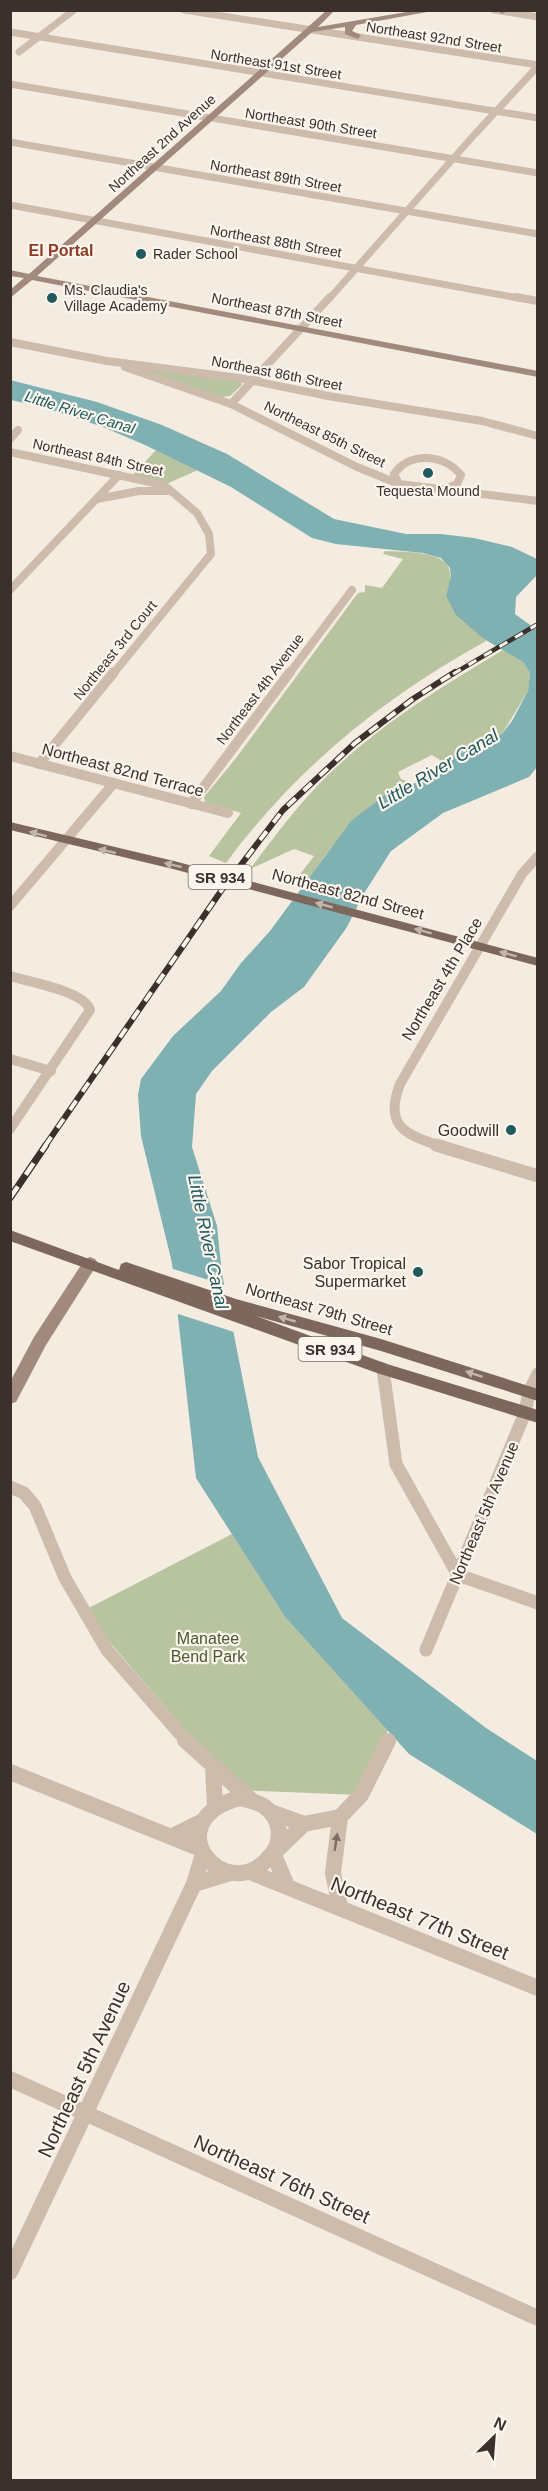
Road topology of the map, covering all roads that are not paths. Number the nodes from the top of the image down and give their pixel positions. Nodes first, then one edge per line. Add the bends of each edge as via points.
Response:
1 (74, 10) edge
2 (184, 10) edge
3 (332, 10) edge
4 (414, 10) edge
5 (435, 10) edge
6 (499, 11) edge
7 (537, 17) edge
8 (364, 19) junction
9 (353, 24) junction
10 (310, 30) junction
11 (10, 32) edge
12 (39, 36) junction
13 (358, 37) junction
14 (19, 52) dead end
15 (537, 65) edge
16 (261, 74) junction
17 (10, 84) edge
18 (496, 111) junction
19 (211, 118) junction
20 (537, 118) edge
21 (10, 142) edge
22 (452, 159) junction
23 (155, 168) junction
24 (537, 173) edge
25 (10, 205) edge
26 (405, 211) junction
27 (96, 220) junction
28 (537, 234) edge
29 (356, 268) junction
30 (10, 273) edge
31 (31, 277) junction
32 (10, 295) edge
33 (537, 301) edge
34 (301, 329) junction
35 (10, 342) edge
36 (107, 361) junction
37 (537, 374) edge
38 (253, 381) junction
39 (231, 404) junction
40 (18, 430) dead end
41 (537, 436) edge
42 (10, 439) edge
43 (10, 452) edge
44 (119, 475) junction
45 (399, 484) junction
46 (444, 490) junction
47 (174, 491) junction
48 (97, 499) junction
49 (537, 501) edge
50 (212, 554) joint
51 (10, 590) edge
52 (352, 590) dead end
53 (10, 756) edge
54 (39, 764) junction
55 (114, 783) junction
56 (190, 804) junction
57 (228, 813) dead end
58 (10, 826) edge
59 (65, 841) junction
60 (537, 856) edge
61 (10, 906) edge
62 (479, 946) junction
63 (537, 962) edge
64 (10, 976) edge
65 (10, 1059) edge
66 (51, 1071) junction
67 (10, 1129) edge
68 (537, 1176) edge
69 (10, 1235) edge
70 (90, 1263) junction
71 (236, 1310) junction
72 (383, 1369) junction
73 (537, 1374) edge
74 (533, 1394) edge
75 (10, 1398) edge
76 (531, 1415) edge
77 (10, 1487) edge
78 (458, 1575) junction
79 (537, 1603) edge
80 (426, 1650) dead end
81 (388, 1741) dead end
82 (213, 1766) junction
83 (10, 1772) edge
84 (251, 1800) junction
85 (214, 1806) junction
86 (271, 1812) junction
87 (340, 1817) junction
88 (203, 1821) junction
89 (304, 1824) junction
90 (171, 1837) junction
91 (202, 1852) junction
92 (276, 1852) junction
93 (250, 1872) junction
94 (230, 1873) junction
95 (194, 1884) junction
96 (286, 1886) junction
97 (340, 1908) junction
98 (537, 1988) edge
99 (10, 2079) edge
100 (86, 2114) junction
101 (10, 2272) edge
102 (537, 2318) edge

1 - 12 street
2 - 10 street, Northeast 92nd Street
3 - 8 street via 341,17
3 - 10 street, Northeast 2nd Avenue
4 - 8 street
5 - 9 street
6 - 7 street
8 - 10 street
9 - 10 street
9 - 13 street via 348,32
10 - 13 street, Northeast 92nd Street
10 - 16 street, Northeast 2nd Avenue
11 - 12 street, Northeast 91st Street
12 - 14 street
12 - 16 street, Northeast 91st Street
13 - 15 street, Northeast 92nd Street
15 - 18 street
16 - 18 street, Northeast 91st Street
16 - 19 street, Northeast 2nd Avenue
17 - 19 street, Northeast 90th Street
18 - 20 street, Northeast 91st Street
18 - 22 street
19 - 22 street, Northeast 90th Street
19 - 23 street, Northeast 2nd Avenue
21 - 23 street, Northeast 89th Street
22 - 24 street, Northeast 90th Street
22 - 26 street
23 - 26 street, Northeast 89th Street
23 - 27 street, Northeast 2nd Avenue
25 - 27 street, Northeast 88th Street
26 - 28 street, Northeast 89th Street
26 - 29 street
27 - 29 street, Northeast 88th Street
27 - 31 street, Northeast 2nd Avenue
29 - 33 street, Northeast 88th Street
29 - 34 street
30 - 31 street, Northeast 87th Street
31 - 32 street, Northeast 2nd Avenue
31 - 34 street, Northeast 87th Street
34 - 37 street, Northeast 87th Street
34 - 38 street
35 - 36 street, Northeast 86th Street
36 - 38 street, Northeast 86th Street
36 - 39 street, Northeast 85th Street
38 - 39 street
38 - 41 street, Northeast 86th Street via 482,421
39 - 45 street, Northeast 85th Street
40 - 42 street
43 - 44 street, Northeast 84th Street
44 - 47 street, Northeast 84th Street
44 - 48 street
45 - 46 street, Northeast 85th Street
45 - 46 street via 393,474 407,460 439,459 458,468 461,475 457,484
46 - 49 street, Northeast 85th Street
47 - 48 street via 139,491
47 - 50 street, Northeast 84th Street via 197,513 209,534
48 - 51 street
50 - 54 street, Northeast 3rd Court
52 - 56 street, Northeast 4th Avenue
53 - 54 street, Northeast 82nd Terrace
54 - 55 street, Northeast 82nd Terrace
55 - 56 street, Northeast 82nd Terrace
55 - 59 street
56 - 57 street, Northeast 82nd Terrace
59 -> 58 main road, Northeast 82nd Street / SR 934
59 - 61 street
62 -> 59 main road, Northeast 82nd Street / SR 934 via 174,865
60 - 62 street, Northeast 4th Place via 525,868
63 -> 62 main road, Northeast 82nd Street / SR 934
62 - 68 street, Northeast 4th Place via 396,1091 393,1112 398,1124 421,1140
64 - 66 street via 78,996 88,1003 86,1019
65 - 66 street
66 - 67 street
69 - 70 main road, Northeast 79th Street / SR 934
70 - 71 main road, Northeast 79th Street / SR 934 via 118,1276
70 - 75 street
71 - 72 main road, Northeast 79th Street / SR 934
74 -> 71 main road, Northeast 79th Street via 381,1345
72 - 76 main road, Northeast 79th Street / SR 934
72 - 78 street via 396,1464
73 - 74 street, Northeast 5th Avenue
74 - 76 street, Northeast 5th Avenue
76 - 78 street, Northeast 5th Avenue
77 - 82 street via 24,1493 35,1506 65,1578 106,1650 176,1732
78 - 79 street
78 - 80 street, Northeast 5th Avenue
81 - 87 street via 361,1795
82 - 84 street
82 - 85 street
83 - 90 street
84 - 85 street via 232,1799
84 - 86 street
85 - 88 street
86 - 89 street
86 - 92 street via 280,1837
87 - 89 street
97 -> 87 street via 333,1873
88 - 90 street
88 - 91 street via 198,1838
89 - 92 street
90 - 91 street
91 - 94 street via 219,1869
91 - 95 street, Northeast 5th Avenue
92 - 93 street via 260,1869
92 - 96 street
93 - 94 street
93 - 96 street, Northeast 77th Street
94 - 95 street
95 - 100 street, Northeast 5th Avenue
96 - 97 street, Northeast 77th Street
97 - 98 street, Northeast 77th Street
99 - 100 street, Northeast 76th Street
100 - 101 street, Northeast 5th Avenue
100 - 102 street, Northeast 76th Street

